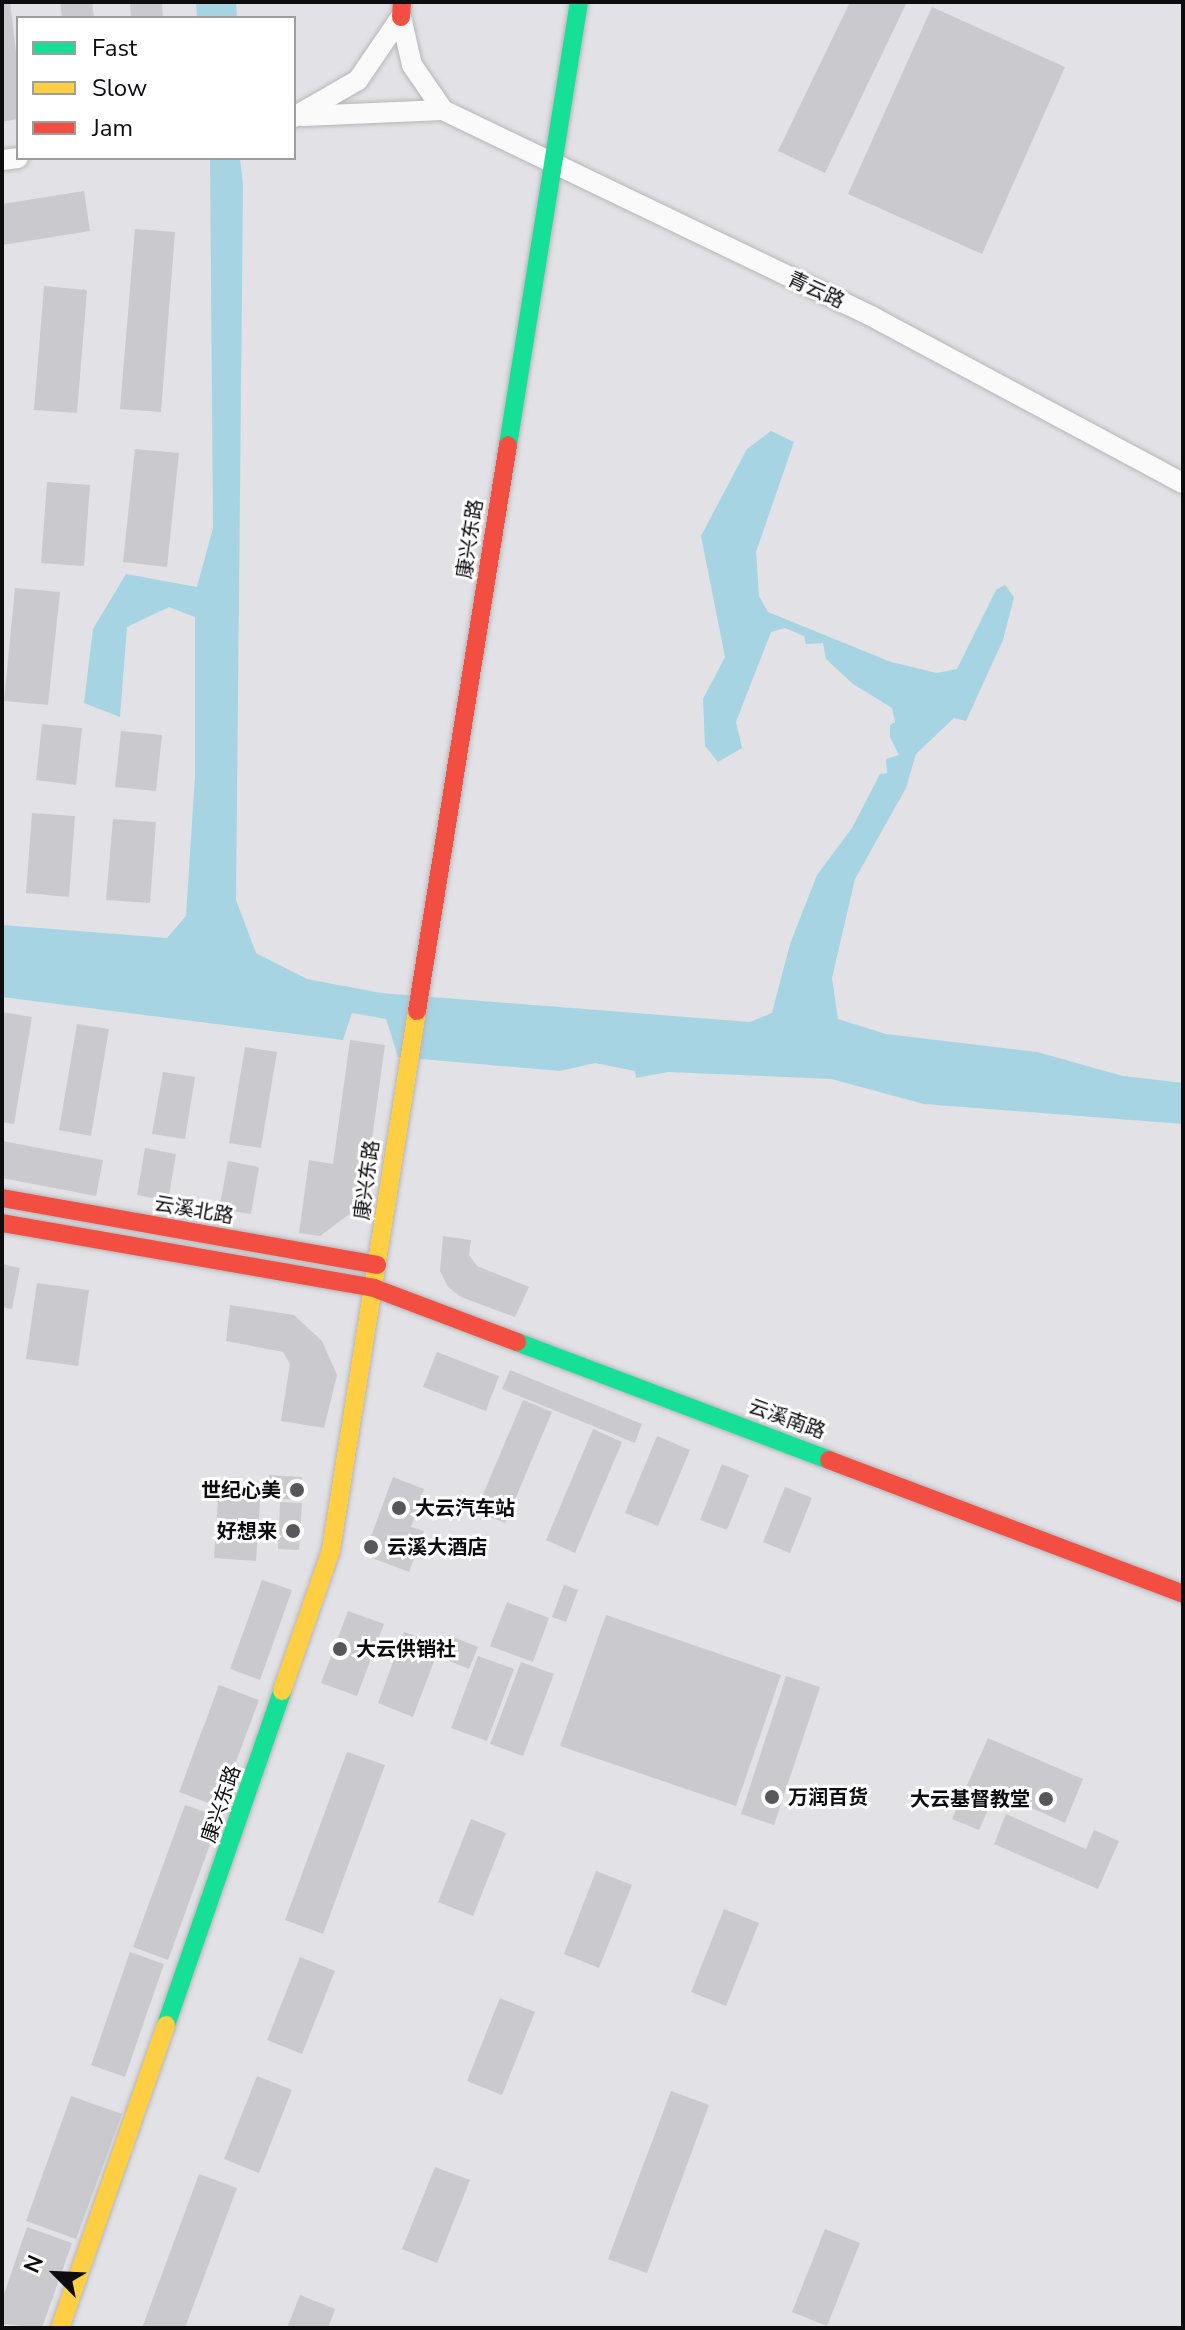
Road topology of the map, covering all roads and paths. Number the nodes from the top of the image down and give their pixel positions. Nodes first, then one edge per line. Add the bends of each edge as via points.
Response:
1 (579, 2) edge
2 (401, 10) edge
3 (443, 110) junction
4 (299, 117) edge
5 (551, 165) junction
6 (1183, 483) edge
7 (2, 1198) edge
8 (2, 1223) edge
9 (377, 1265) junction
10 (374, 1288) junction
11 (1183, 1594) edge
12 (60, 2328) edge

1 - 5 street, 康兴东路
2 - 3 street, 青云路 via 412,65
2 - 4 street, 青云路 via 358,80
3 - 4 street, 青云路
3 - 5 street, 青云路
5 - 6 street, 青云路 via 871,316
5 - 9 street, 康兴东路
7 - 9 street, 云溪北路
8 - 10 street
9 - 10 street, 康兴东路
10 - 11 street, 云溪南路
10 - 12 street, 康兴东路 via 331,1550

